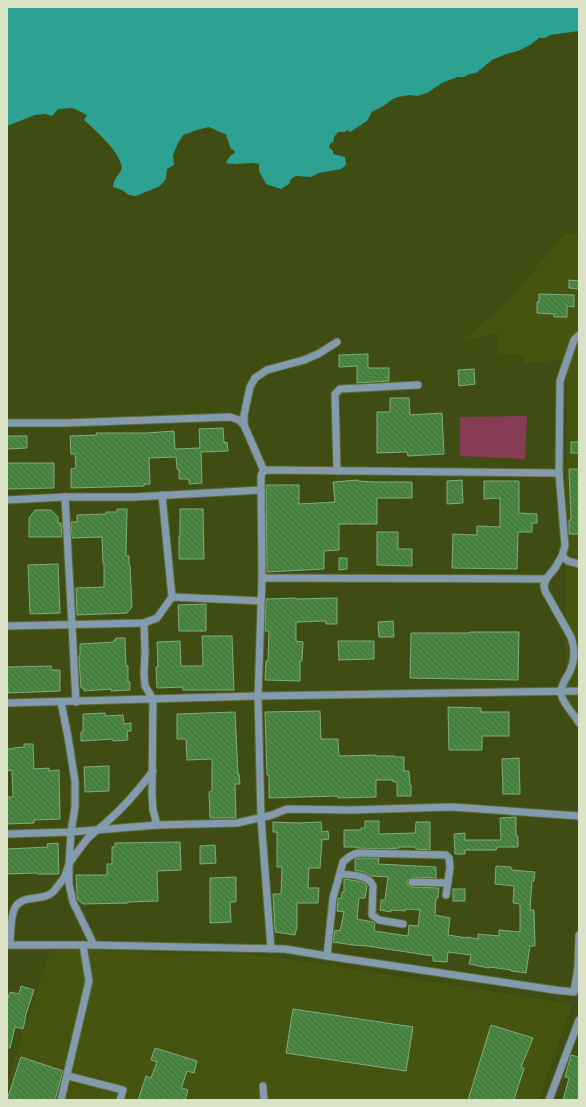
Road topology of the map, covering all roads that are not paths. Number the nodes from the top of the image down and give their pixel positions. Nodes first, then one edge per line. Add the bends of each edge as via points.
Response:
1 (579, 335) edge
2 (337, 342) dead end
3 (418, 385) dead end
4 (7, 424) edge
5 (244, 425) junction
6 (264, 471) junction
7 (337, 471) junction
8 (559, 473) junction
9 (261, 490) junction
10 (162, 495) junction
11 (65, 497) junction
12 (7, 500) edge
13 (562, 556) junction
14 (579, 564) edge
15 (262, 578) junction
16 (546, 579) junction
17 (172, 597) junction
18 (261, 601) junction
19 (144, 623) junction
20 (72, 625) junction
21 (7, 626) edge
22 (579, 691) edge
23 (561, 692) junction
24 (258, 696) junction
25 (153, 699) junction
26 (61, 702) junction
27 (76, 702) junction
28 (7, 703) edge
29 (579, 723) edge
30 (153, 771) junction
31 (579, 816) edge
32 (261, 818) junction
33 (157, 825) junction
34 (97, 830) junction
35 (71, 832) junction
36 (7, 834) edge
37 (69, 864) junction
38 (340, 874) junction
39 (412, 882) dead end
40 (448, 883) junction
41 (446, 895) dead end
42 (403, 924) dead end
43 (579, 935) edge
44 (8, 945) edge
45 (83, 945) junction
46 (94, 945) junction
47 (270, 949) junction
48 (327, 956) junction
49 (577, 993) edge
50 (579, 1020) edge
51 (68, 1076) junction
52 (264, 1086) dead end
53 (61, 1100) edge
54 (120, 1100) edge
55 (264, 1100) edge
56 (548, 1100) edge

1 - 8 street via 574,340 560,381
2 - 5 street via 318,354 267,370 255,378 250,387
3 - 7 street via 340,389 335,394
4 - 5 street via 230,417
5 - 6 street
6 - 7 street
6 - 9 street via 261,477
7 - 8 street
8 - 13 street via 565,546
9 - 10 street
9 - 15 street
10 - 11 street
10 - 17 street
11 - 12 street
11 - 20 street
13 - 14 street
13 - 16 street
15 - 16 street
15 - 18 street
16 - 23 street via 545,591 573,644 574,658
17 - 18 street
17 - 19 street via 157,618
18 - 24 street
19 - 20 street
19 - 25 street via 145,686
20 - 21 street
20 - 27 street
22 - 23 street
23 - 24 street
23 - 29 street via 563,701
24 - 25 street
24 - 32 street
25 - 27 street
25 - 30 street
26 - 27 street
26 - 28 street
26 - 35 street via 75,781 75,807
30 - 33 street via 153,810
30 - 34 street via 111,819
31 - 32 street via 452,807 288,810
32 - 33 street via 237,823
32 - 47 street
33 - 34 street
34 - 35 street
34 - 37 street
35 - 36 street
35 - 37 street
37 - 44 street via 63,879 53,892 46,896 20,901 15,908
37 - 46 street via 69,884 73,902
38 - 40 street via 343,862 352,854 446,855 450,866
38 - 42 street via 371,881 372,916 379,920
38 - 48 street via 333,898
39 - 40 street
40 - 41 street
43 - 49 street
44 - 45 street
45 - 46 street
45 - 51 street via 89,981
46 - 47 street
47 - 48 street
48 - 49 street
50 - 56 street
51 - 53 street
51 - 54 street via 123,1090
52 - 55 street

